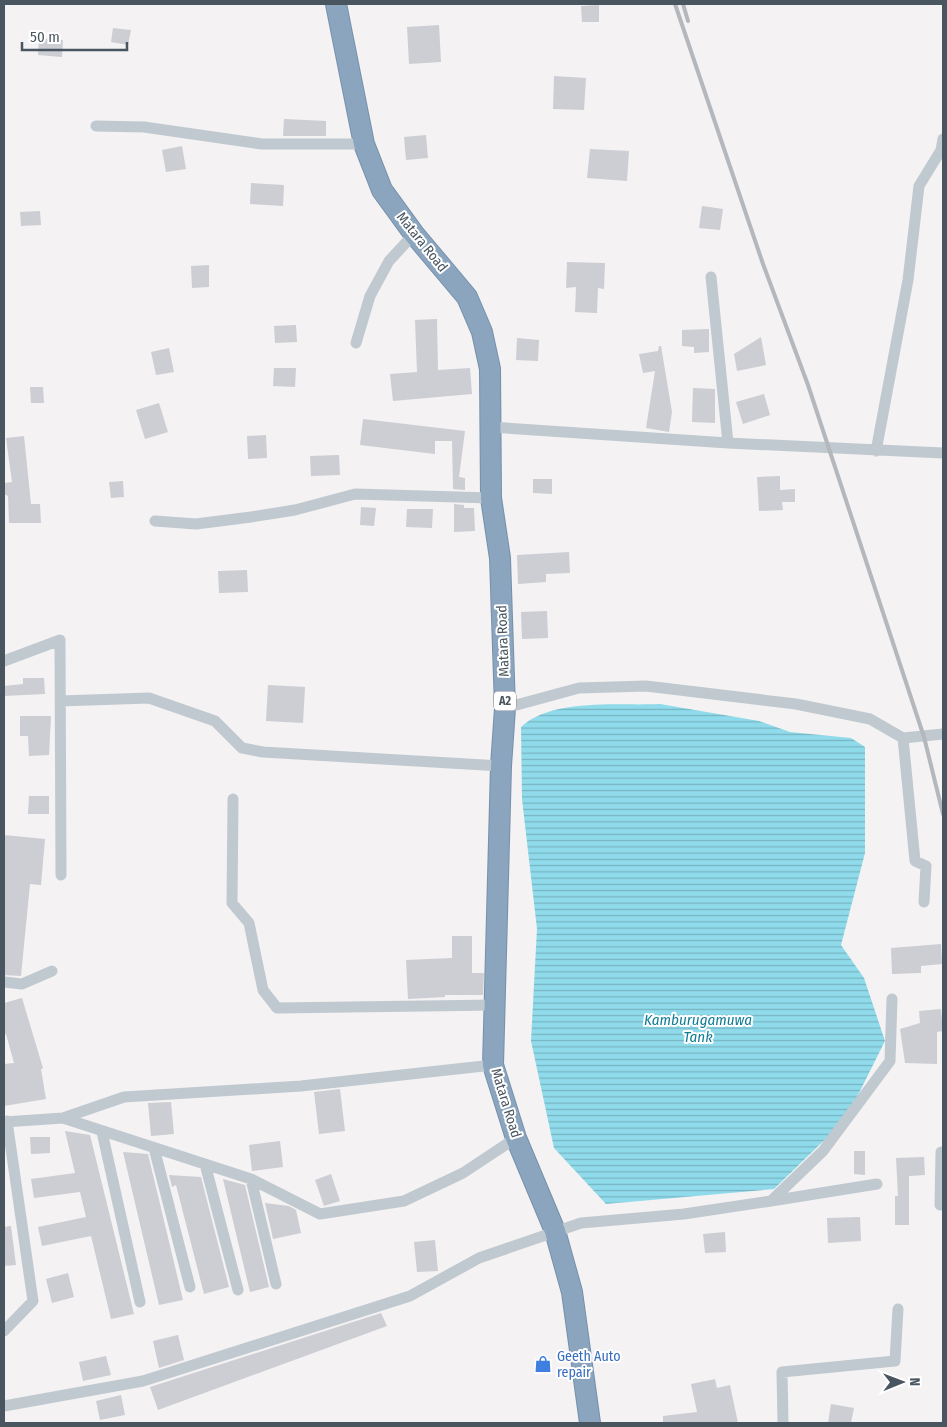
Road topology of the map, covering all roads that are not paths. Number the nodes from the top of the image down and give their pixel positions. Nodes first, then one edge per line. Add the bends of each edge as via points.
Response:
1 (336, 4) edge
2 (96, 126) dead end
3 (943, 139) edge
4 (364, 144) junction
5 (414, 234) junction
6 (711, 277) dead end
7 (356, 343) dead end
8 (490, 427) junction
9 (728, 443) junction
10 (876, 451) junction
11 (943, 453) edge
12 (491, 498) junction
13 (155, 521) dead end
14 (4, 661) edge
15 (60, 701) junction
16 (505, 708) junction
17 (943, 734) edge
18 (904, 738) junction
19 (501, 766) junction
20 (233, 799) dead end
21 (61, 875) dead end
22 (924, 902) dead end
23 (52, 971) dead end
24 (4, 982) edge
25 (892, 999) dead end
26 (496, 1004) junction
27 (493, 1065) junction
28 (63, 1118) junction
29 (5, 1121) edge
30 (102, 1132) junction
31 (516, 1138) junction
32 (154, 1148) junction
33 (941, 1152) dead end
34 (205, 1164) junction
35 (251, 1179) junction
36 (877, 1184) dead end
37 (771, 1201) junction
38 (940, 1205) dead end
39 (555, 1231) junction
40 (276, 1284) dead end
41 (190, 1287) dead end
42 (238, 1290) dead end
43 (140, 1302) dead end
44 (898, 1309) dead end
45 (4, 1331) edge
46 (4, 1406) edge
47 (590, 1423) edge
48 (783, 1423) edge

1 - 4 highway, Matara Road / A2
2 - 4 street via 144,127 262,144
3 - 10 street via 941,150 919,186 908,280
4 - 5 highway, Matara Road / A2 via 382,190
5 - 7 street via 389,261 370,296
5 - 8 highway, Matara Road / A2 via 467,297 482,332 490,368
6 - 9 street
8 - 9 street
8 - 12 highway, Matara Road / A2
9 - 10 street
10 - 11 street
12 - 13 street via 355,494 295,510 251,517 196,524
12 - 16 highway, Matara Road / A2 via 500,558
14 - 15 street via 60,640
15 - 19 street via 149,698 215,721 242,748 263,752
15 - 21 street
16 - 18 street via 579,688 646,686 796,704 870,719
16 - 19 highway, Matara Road / A2
17 - 18 street
18 - 22 street via 915,860 926,866
19 - 26 highway, Matara Road / A2
20 - 26 street via 232,903 249,923 263,990 277,1008
23 - 24 street via 22,984
25 - 37 street via 890,1061 824,1151
26 - 27 highway, Matara Road / A2
27 - 28 street via 301,1086 124,1097
27 - 31 highway, Matara Road / A2
28 - 29 street
28 - 30 street
29 - 45 street via 33,1301
30 - 32 street
30 - 43 street
31 - 35 street via 462,1173 404,1202 320,1214
31 - 39 highway, Matara Road / A2
32 - 34 street
32 - 41 street
33 - 38 street
34 - 35 street
34 - 42 street
35 - 40 street
36 - 37 street
37 - 39 street via 684,1214 581,1223
39 - 46 street via 479,1258 410,1296 143,1381
39 - 47 highway, Matara Road / A2 via 572,1292
44 - 48 street via 896,1361 782,1372

